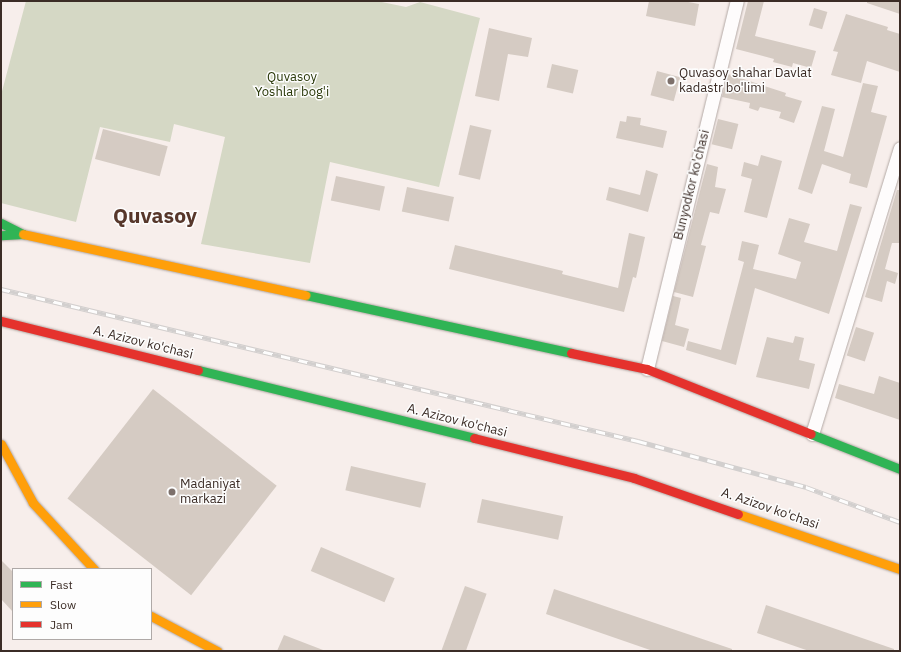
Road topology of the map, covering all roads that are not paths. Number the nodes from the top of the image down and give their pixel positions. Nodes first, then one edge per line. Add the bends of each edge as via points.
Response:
1 (737, 1) edge
2 (900, 148) edge
3 (1, 223) edge
4 (24, 234) junction
5 (1, 235) edge
6 (1, 322) edge
7 (647, 369) junction
8 (812, 434) junction
9 (1, 444) edge
10 (900, 469) edge
11 (93, 568) edge
12 (900, 569) edge
13 (152, 617) edge
14 (217, 651) edge

1 - 7 street, Bunyodkor ko'chasi
2 - 8 street
3 - 4 street
4 - 5 street
4 - 7 street
6 - 12 street, A. Azizov ko'chasi via 634,478
7 - 8 street
8 - 10 street
9 - 11 street via 33,503
13 - 14 street

